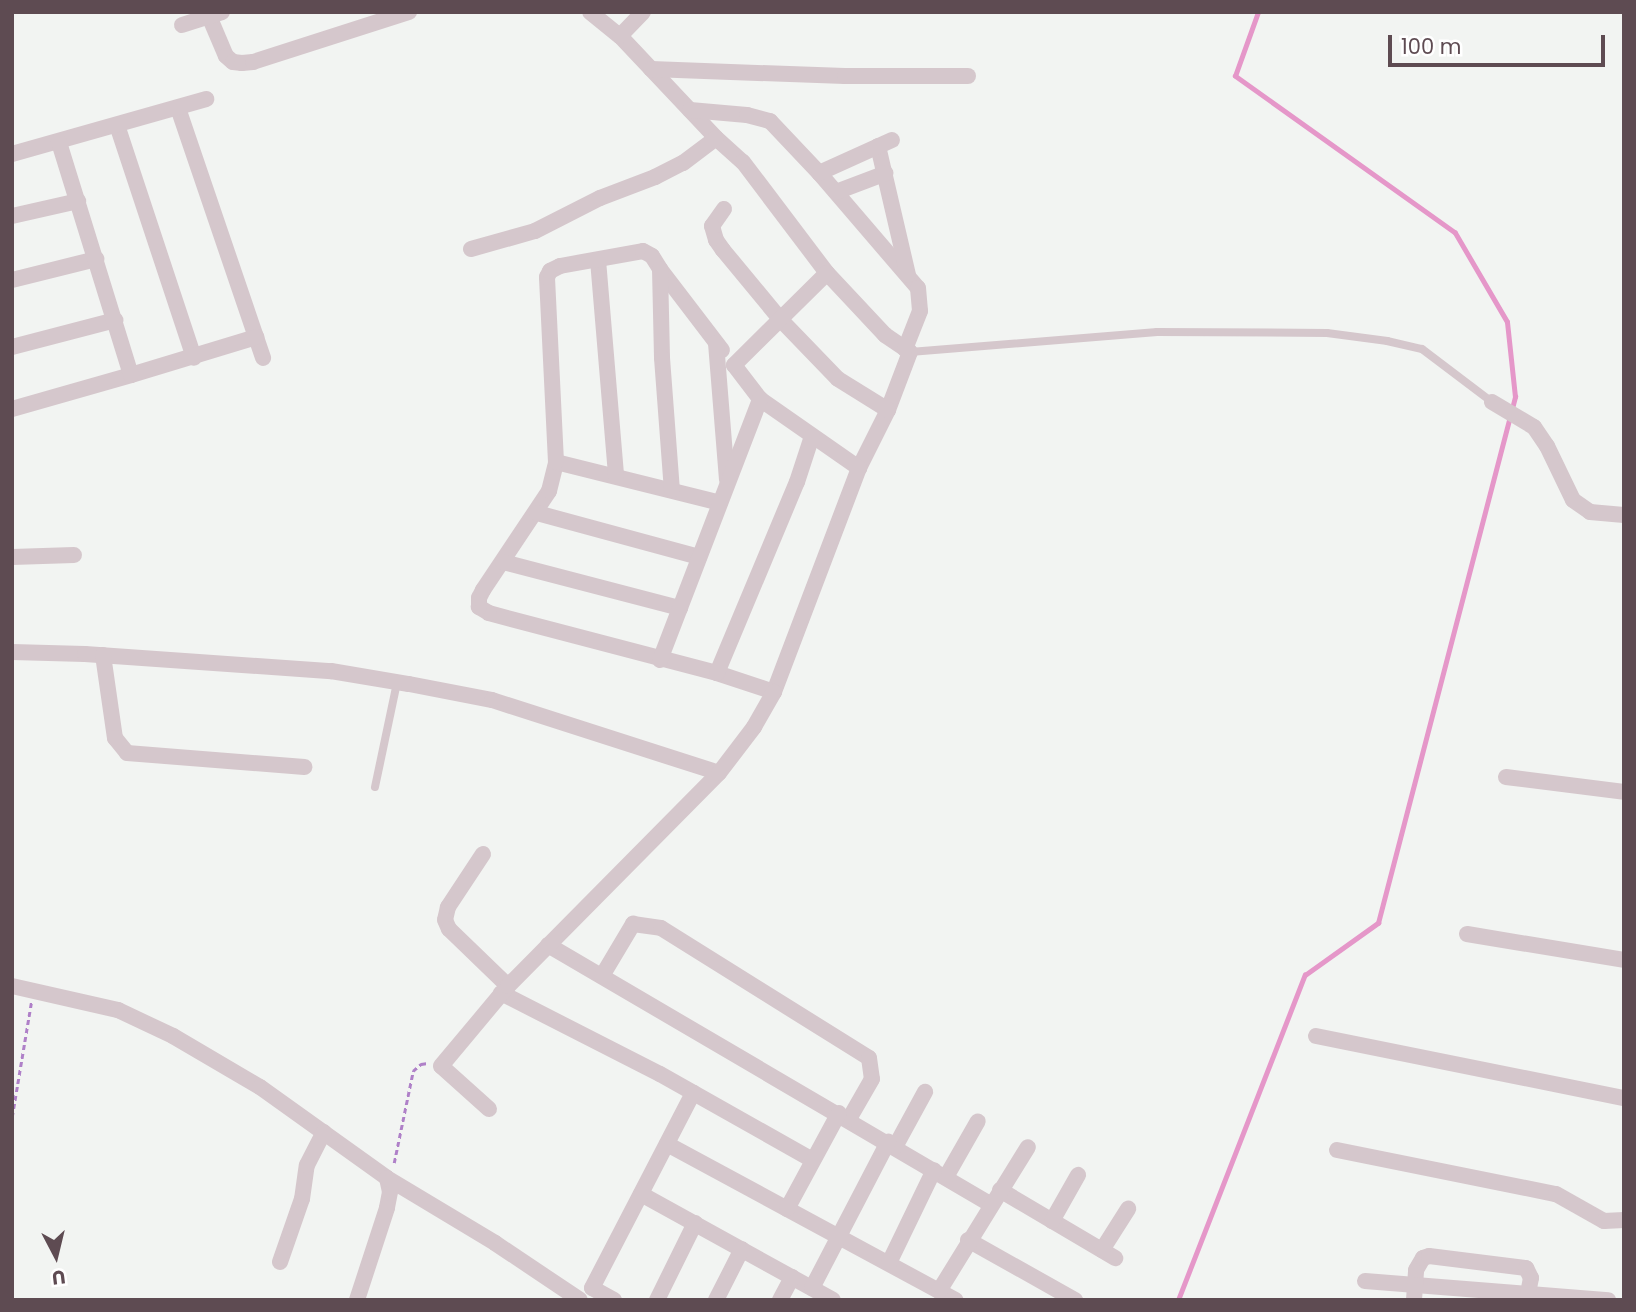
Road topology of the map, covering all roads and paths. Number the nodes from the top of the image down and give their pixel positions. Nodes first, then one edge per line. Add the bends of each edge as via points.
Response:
1 (409, 12) edge
2 (590, 12) edge
3 (643, 12) edge
4 (215, 14) edge
5 (182, 25) dead end
6 (620, 36) junction
7 (651, 69) junction
8 (968, 76) dead end
9 (206, 99) dead end
10 (178, 108) junction
11 (690, 110) junction
12 (117, 125) junction
13 (716, 138) junction
14 (59, 142) junction
15 (12, 154) edge
16 (819, 173) junction
17 (886, 173) junction
18 (836, 192) junction
19 (78, 201) junction
20 (724, 209) dead end
21 (12, 216) edge
22 (471, 249) dead end
23 (96, 259) junction
24 (598, 260) junction
25 (660, 269) junction
26 (827, 273) junction
27 (909, 278) junction
28 (12, 280) edge
29 (780, 319) junction
30 (116, 320) junction
31 (256, 337) junction
32 (716, 343) junction
33 (12, 347) edge
34 (907, 350) junction
35 (194, 358) junction
36 (264, 358) dead end
37 (734, 365) junction
38 (131, 375) junction
39 (760, 399) junction
40 (1492, 402) joint
41 (12, 410) edge
42 (888, 410) junction
43 (813, 436) junction
44 (556, 461) junction
45 (859, 468) junction
46 (616, 475) junction
47 (727, 483) junction
48 (672, 490) junction
49 (720, 503) junction
50 (537, 513) junction
51 (1624, 515) edge
52 (74, 555) dead end
53 (12, 557) edge
54 (699, 557) junction
55 (503, 562) junction
56 (680, 608) junction
57 (12, 652) edge
58 (103, 655) junction
59 (660, 660) junction
60 (717, 673) junction
61 (397, 683) junction
62 (774, 692) junction
63 (304, 767) dead end
64 (719, 773) junction
65 (1506, 777) dead end
66 (375, 787) dead end
67 (1624, 792) edge
68 (484, 854) dead end
69 (1467, 934) dead end
70 (548, 945) junction
71 (1624, 960) edge
72 (602, 976) junction
73 (12, 986) edge
74 (505, 989) junction
75 (33, 990) junction
76 (1316, 1036) dead end
77 (441, 1066) junction
78 (925, 1092) dead end
79 (694, 1093) junction
80 (1624, 1098) edge
81 (489, 1109) dead end
82 (844, 1116) junction
83 (12, 1117) edge
84 (978, 1121) dead end
85 (324, 1132) junction
86 (667, 1144) junction
87 (891, 1144) junction
88 (1028, 1147) dead end
89 (1337, 1150) dead end
90 (811, 1160) junction
91 (940, 1174) junction
92 (1078, 1175) dead end
93 (387, 1178) junction
94 (641, 1194) junction
95 (995, 1197) junction
96 (787, 1209) junction
97 (1128, 1209) dead end
98 (1052, 1220) junction
99 (1624, 1220) edge
100 (695, 1223) junction
101 (841, 1237) junction
102 (968, 1240) junction
103 (741, 1249) junction
104 (280, 1262) dead end
105 (889, 1263) junction
106 (792, 1277) junction
107 (1365, 1281) dead end
108 (812, 1288) junction
109 (939, 1290) junction
110 (1414, 1292) edge
111 (1528, 1294) junction
112 (1546, 1297) edge
113 (357, 1300) edge
114 (580, 1300) edge
115 (614, 1300) edge
116 (656, 1300) edge
117 (716, 1300) edge
118 (780, 1300) edge
119 (833, 1300) edge
120 (956, 1300) edge
121 (1075, 1300) edge
122 (1608, 1300) edge

1 - 4 street via 242,63 226,56
2 - 6 street
3 - 6 street
4 - 5 street
6 - 7 street
7 - 8 street
7 - 11 street
9 - 10 street
10 - 12 street
10 - 31 street
11 - 13 street
11 - 16 street via 770,121
12 - 14 street
12 - 35 street
13 - 22 street via 655,177 535,231
13 - 26 street via 743,162
14 - 15 street
14 - 19 street
16 - 17 street via 885,143
16 - 18 street
17 - 18 street
17 - 27 street
18 - 27 street
19 - 21 street
19 - 23 street
20 - 29 street via 712,223 716,240
23 - 28 street
23 - 30 street
24 - 25 street via 643,251
24 - 44 street via 560,266 547,277
24 - 46 street
25 - 32 street
25 - 48 street
26 - 29 street
26 - 34 street via 885,335
27 - 34 street via 921,298
29 - 37 street
29 - 42 street via 838,379
30 - 33 street
30 - 38 street
31 - 35 street
31 - 36 street
32 - 37 street
32 - 47 street
34 - 40 lane via 1157,332 1327,333 1422,349
34 - 42 street
35 - 38 street
37 - 39 street
38 - 41 street
39 - 43 street
39 - 47 street
40 - 51 street via 1534,427 1573,500 1590,512
42 - 45 street
43 - 45 street
43 - 60 street
44 - 46 street
44 - 50 street via 549,491
45 - 62 street
46 - 48 street
47 - 49 street
48 - 49 street
49 - 54 street
50 - 54 street
50 - 55 street
52 - 53 street
54 - 56 street
55 - 56 street
55 - 59 street via 479,597 479,607
56 - 59 street
57 - 58 street
58 - 61 street via 331,671
58 - 63 street via 115,738 127,753
59 - 60 street
60 - 62 street
61 - 64 street via 492,700
61 - 66 lane
62 - 64 street
64 - 70 street
65 - 67 street
68 - 74 street via 448,907 445,920
69 - 71 street
70 - 72 street
70 - 74 street
72 - 82 street
72 - 82 street via 633,924 661,928 869,1058 872,1079
73 - 75 street
74 - 77 street
74 - 79 street
75 - 83 path
75 - 85 street via 134,1016 260,1087
76 - 80 street
77 - 81 street
77 - 93 path via 421,1064 413,1071 398,1155
78 - 87 street
79 - 86 street
79 - 90 street
82 - 87 street
82 - 90 street
84 - 91 street
85 - 93 street
85 - 104 street via 309,1160 299,1211
86 - 94 street
86 - 96 street
87 - 91 street
87 - 101 street
88 - 95 street
89 - 99 street via 1556,1194 1604,1221
90 - 96 street
91 - 95 street
91 - 105 street
92 - 98 street
93 - 113 street via 387,1208
93 - 114 street
94 - 100 street
94 - 115 street via 592,1288
95 - 98 street
95 - 102 street
96 - 101 street
97 - 98 street via 1109,1254
100 - 103 street
100 - 116 street
101 - 105 street
101 - 108 street
102 - 109 street
102 - 121 street
103 - 106 street
103 - 117 street
105 - 109 street
106 - 108 street
106 - 118 street
107 - 110 street
108 - 119 street
109 - 120 street
110 - 111 street
110 - 111 street via 1420,1262 1429,1256 1527,1268 1531,1278
111 - 112 street
112 - 122 street

